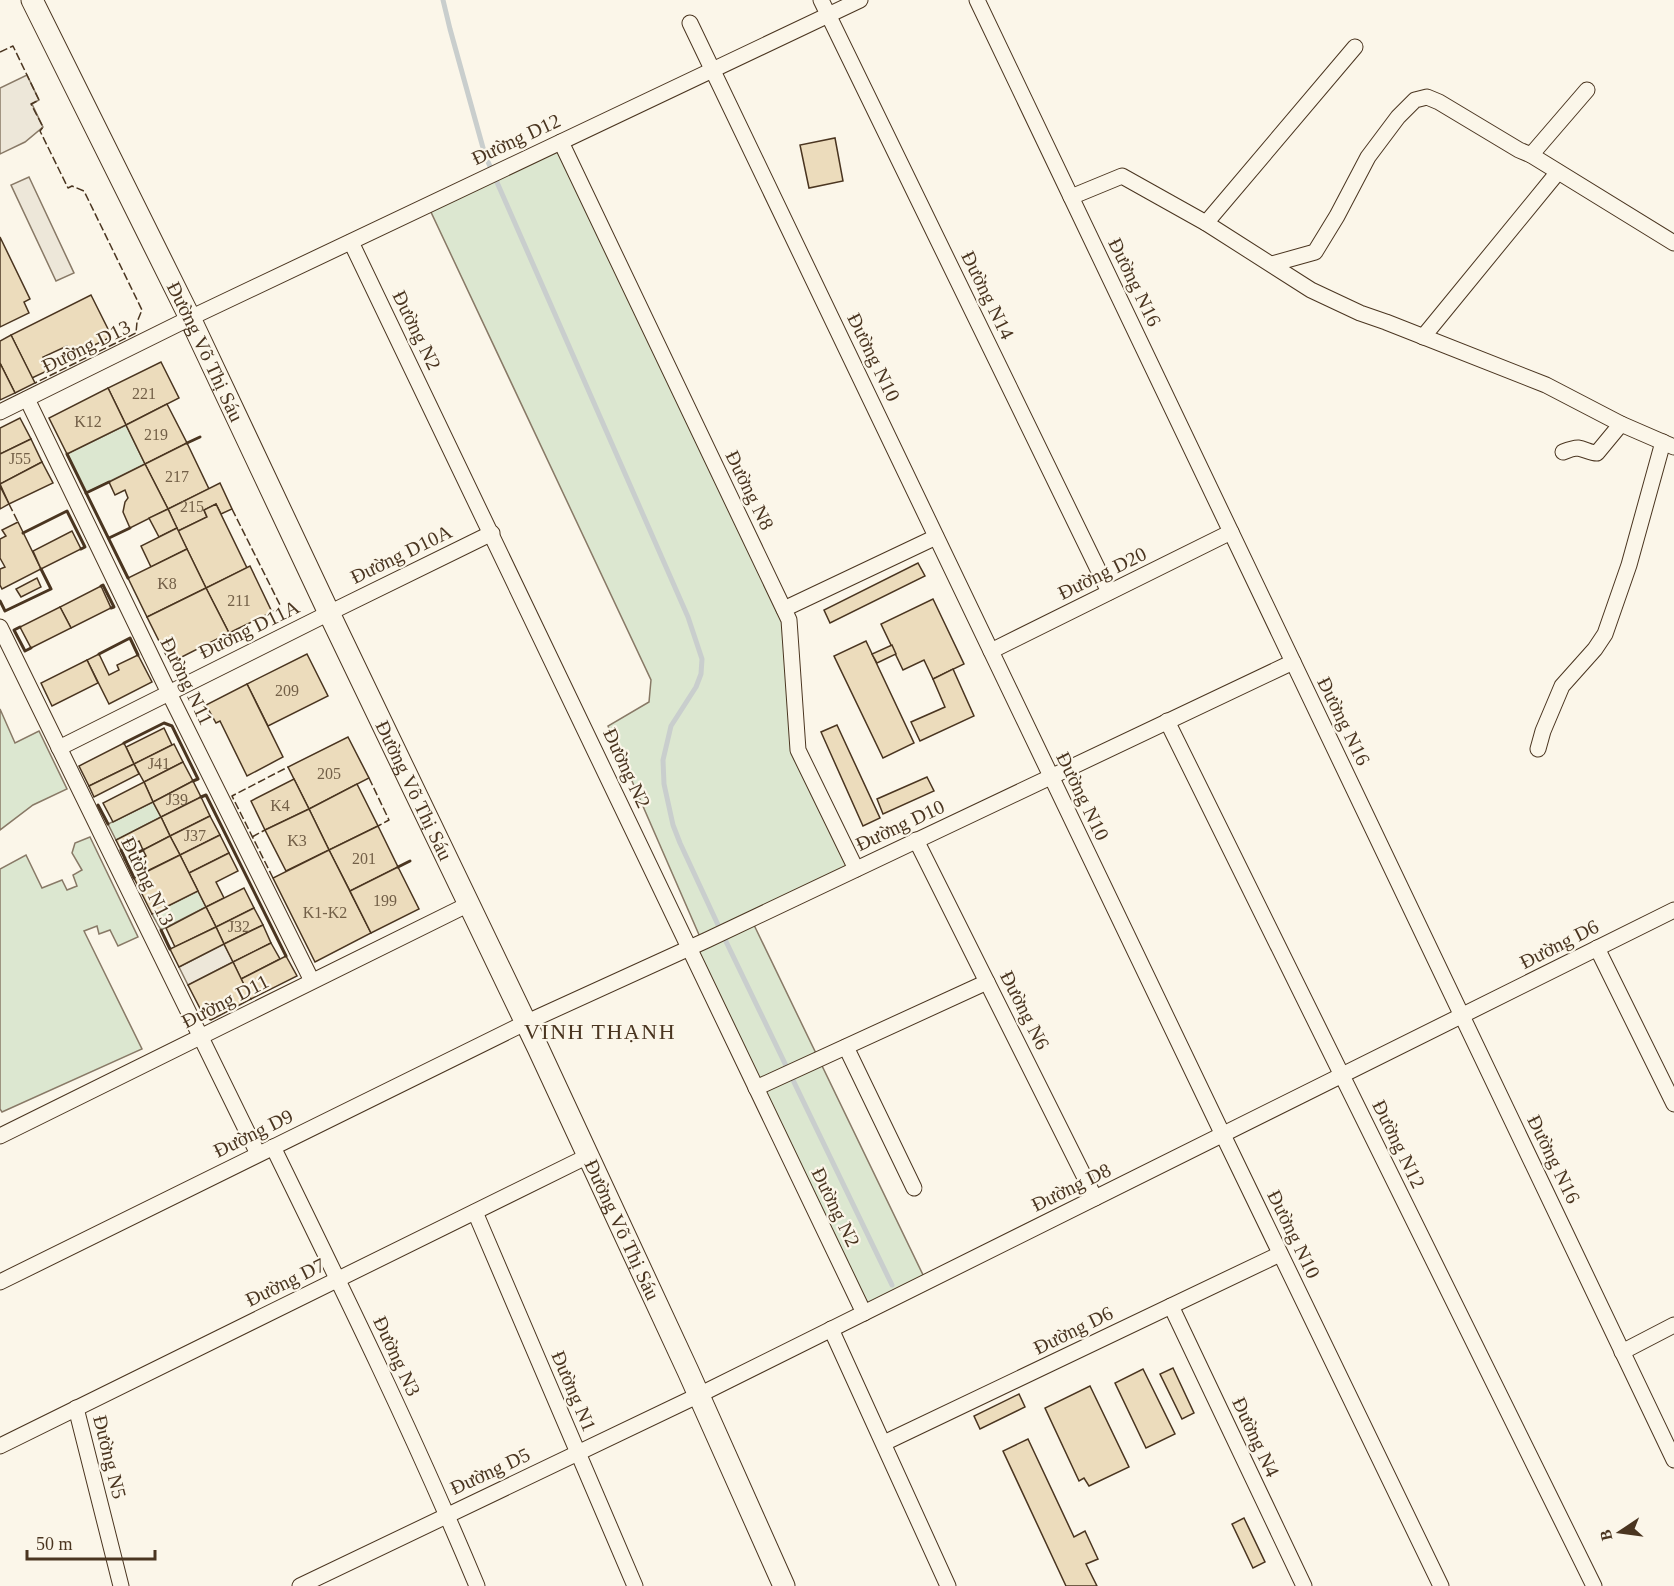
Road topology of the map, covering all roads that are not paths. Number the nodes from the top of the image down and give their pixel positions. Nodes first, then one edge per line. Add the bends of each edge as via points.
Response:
1 (32, 0) edge
2 (821, 0) edge
3 (860, 0) edge
4 (977, 0) edge
5 (828, 15) junction
6 (690, 22) dead end
7 (1355, 47) dead end
8 (713, 70) junction
9 (1587, 90) dead end
10 (561, 142) junction
11 (1531, 155) junction
12 (1558, 172) junction
13 (1071, 197) junction
14 (1206, 223) junction
15 (351, 242) junction
16 (1674, 243) edge
17 (1272, 264) junction
18 (190, 318) junction
19 (1423, 337) junction
20 (27, 399) junction
21 (0, 412) edge
22 (1622, 424) junction
23 (1669, 445) edge
24 (1563, 452) dead end
25 (1231, 532) junction
26 (492, 533) junction
27 (936, 537) junction
28 (1109, 592) junction
29 (784, 609) junction
30 (329, 613) junction
31 (0, 627) edge
32 (991, 651) junction
33 (1293, 662) junction
34 (169, 693) junction
35 (1167, 721) junction
36 (59, 748) junction
37 (1538, 749) dead end
38 (1051, 777) junction
39 (916, 840) junction
40 (856, 869) junction
41 (469, 904) junction
42 (1674, 910) edge
43 (689, 948) junction
44 (1597, 948) junction
45 (312, 981) junction
46 (987, 982) junction
47 (1462, 1016) junction
48 (525, 1023) junction
49 (201, 1037) junction
50 (846, 1047) junction
51 (1342, 1076) junction
52 (756, 1088) junction
53 (1674, 1104) edge
54 (1222, 1135) junction
55 (0, 1136) edge
56 (273, 1147) junction
57 (258, 1154) junction
58 (588, 1156) junction
59 (914, 1188) dead end
60 (1095, 1198) junction
61 (475, 1212) junction
62 (1280, 1254) junction
63 (338, 1279) junction
64 (0, 1281) edge
65 (1171, 1306) junction
66 (864, 1313) junction
67 (1674, 1325) edge
68 (831, 1329) junction
69 (1622, 1352) junction
70 (699, 1395) junction
71 (76, 1408) junction
72 (884, 1443) junction
73 (0, 1446) edge
74 (578, 1453) junction
75 (1674, 1460) edge
76 (448, 1515) junction
77 (122, 1586) edge
78 (300, 1586) edge
79 (477, 1586) edge
80 (635, 1586) edge
81 (784, 1586) edge
82 (948, 1586) edge
83 (1304, 1586) edge
84 (1441, 1586) edge
85 (1594, 1586) edge

1 - 18 main road, Đường Võ Thị Sáu
2 - 5 street, Đường N14
3 - 5 street, Đường D12
4 - 13 street, Đường N16
5 - 8 street, Đường D12
5 - 28 street, Đường N14
6 - 8 street, Đường N10
7 - 14 street
8 - 10 street, Đường D12
8 - 27 street, Đường N10
9 - 11 street
10 - 15 street, Đường D12
10 - 29 street, Đường N8
11 - 12 street
11 - 17 street via 1439,102 1427,97 1415,100 1368,157 1315,252
12 - 16 street
12 - 19 street
13 - 14 street via 1122,176
13 - 25 street, Đường N16
14 - 17 street
15 - 18 street, Đường D12
15 - 26 street, Đường N2
17 - 19 street via 1311,290
18 - 20 street, Đường D13
18 - 30 main road, Đường Võ Thị Sáu
19 - 22 street via 1546,385
20 - 21 street, Đường D13
20 - 34 street, Đường N11
22 - 23 street
22 - 24 street via 1597,453 1580,448
23 - 37 street via 1605,634 1562,686
25 - 28 street, Đường D20
25 - 33 street, Đường N16
26 - 30 street, Đường D10A
26 - 43 street, Đường N2
27 - 29 street
27 - 32 street, Đường N10
28 - 32 street, Đường D20
29 - 40 street, Đường N8 via 789,620 798,750
30 - 34 street, Đường D11A
30 - 41 main road, Đường Võ Thị Sáu
31 - 36 street, Đường N13
32 - 38 street, Đường N10
33 - 35 street, Đường D10
33 - 47 street, Đường N16
34 - 36 street, Đường D11A
34 - 45 street, Đường N11
35 - 38 street, Đường D10
35 - 51 street, Đường N12
36 - 49 street, Đường N13
38 - 39 street, Đường D10
38 - 54 street, Đường N10
39 - 40 street, Đường D10
39 - 46 street, Đường N6
40 - 43 street, Đường D10
41 - 45 street, Đường D11
41 - 48 main road, Đường Võ Thị Sáu
42 - 44 street, Đường D6
43 - 48 street, Đường D10
43 - 52 street, Đường N2
44 - 47 street, Đường D6
44 - 53 street
45 - 49 street, Đường D11
46 - 50 street
46 - 60 street, Đường N6
47 - 51 street, Đường D8
47 - 69 street, Đường N16
48 - 56 street, Đường D9
48 - 58 main road, Đường Võ Thị Sáu
49 - 55 street, Đường D11
49 - 57 street, Đường N13
50 - 52 street
50 - 59 street
51 - 54 street, Đường D8
51 - 85 street, Đường N12
52 - 66 street, Đường N2
54 - 60 street, Đường D8
54 - 62 street, Đường N10
56 - 57 street, Đường D9
56 - 63 street, Đường N3
57 - 64 street, Đường D9
58 - 61 street, Đường D7
58 - 70 main road, Đường Võ Thị Sáu
60 - 66 street, Đường D8
61 - 63 street, Đường D7
61 - 74 street, Đường N1
62 - 65 street, Đường D6
62 - 84 street, Đường N10
63 - 71 street, Đường D7
63 - 76 street, Đường N3
65 - 72 street, Đường D6
65 - 83 street, Đường N4
66 - 68 street, Đường D8
67 - 69 street
68 - 70 street, Đường D8
68 - 72 street
69 - 75 street, Đường N16
70 - 74 street, Đường D5
70 - 81 main road, Đường Võ Thị Sáu
71 - 73 street, Đường D7
71 - 77 street, Đường N5
72 - 82 street
74 - 76 street, Đường D5
74 - 80 street, Đường N1
76 - 78 street, Đường D5
76 - 79 street, Đường N3

